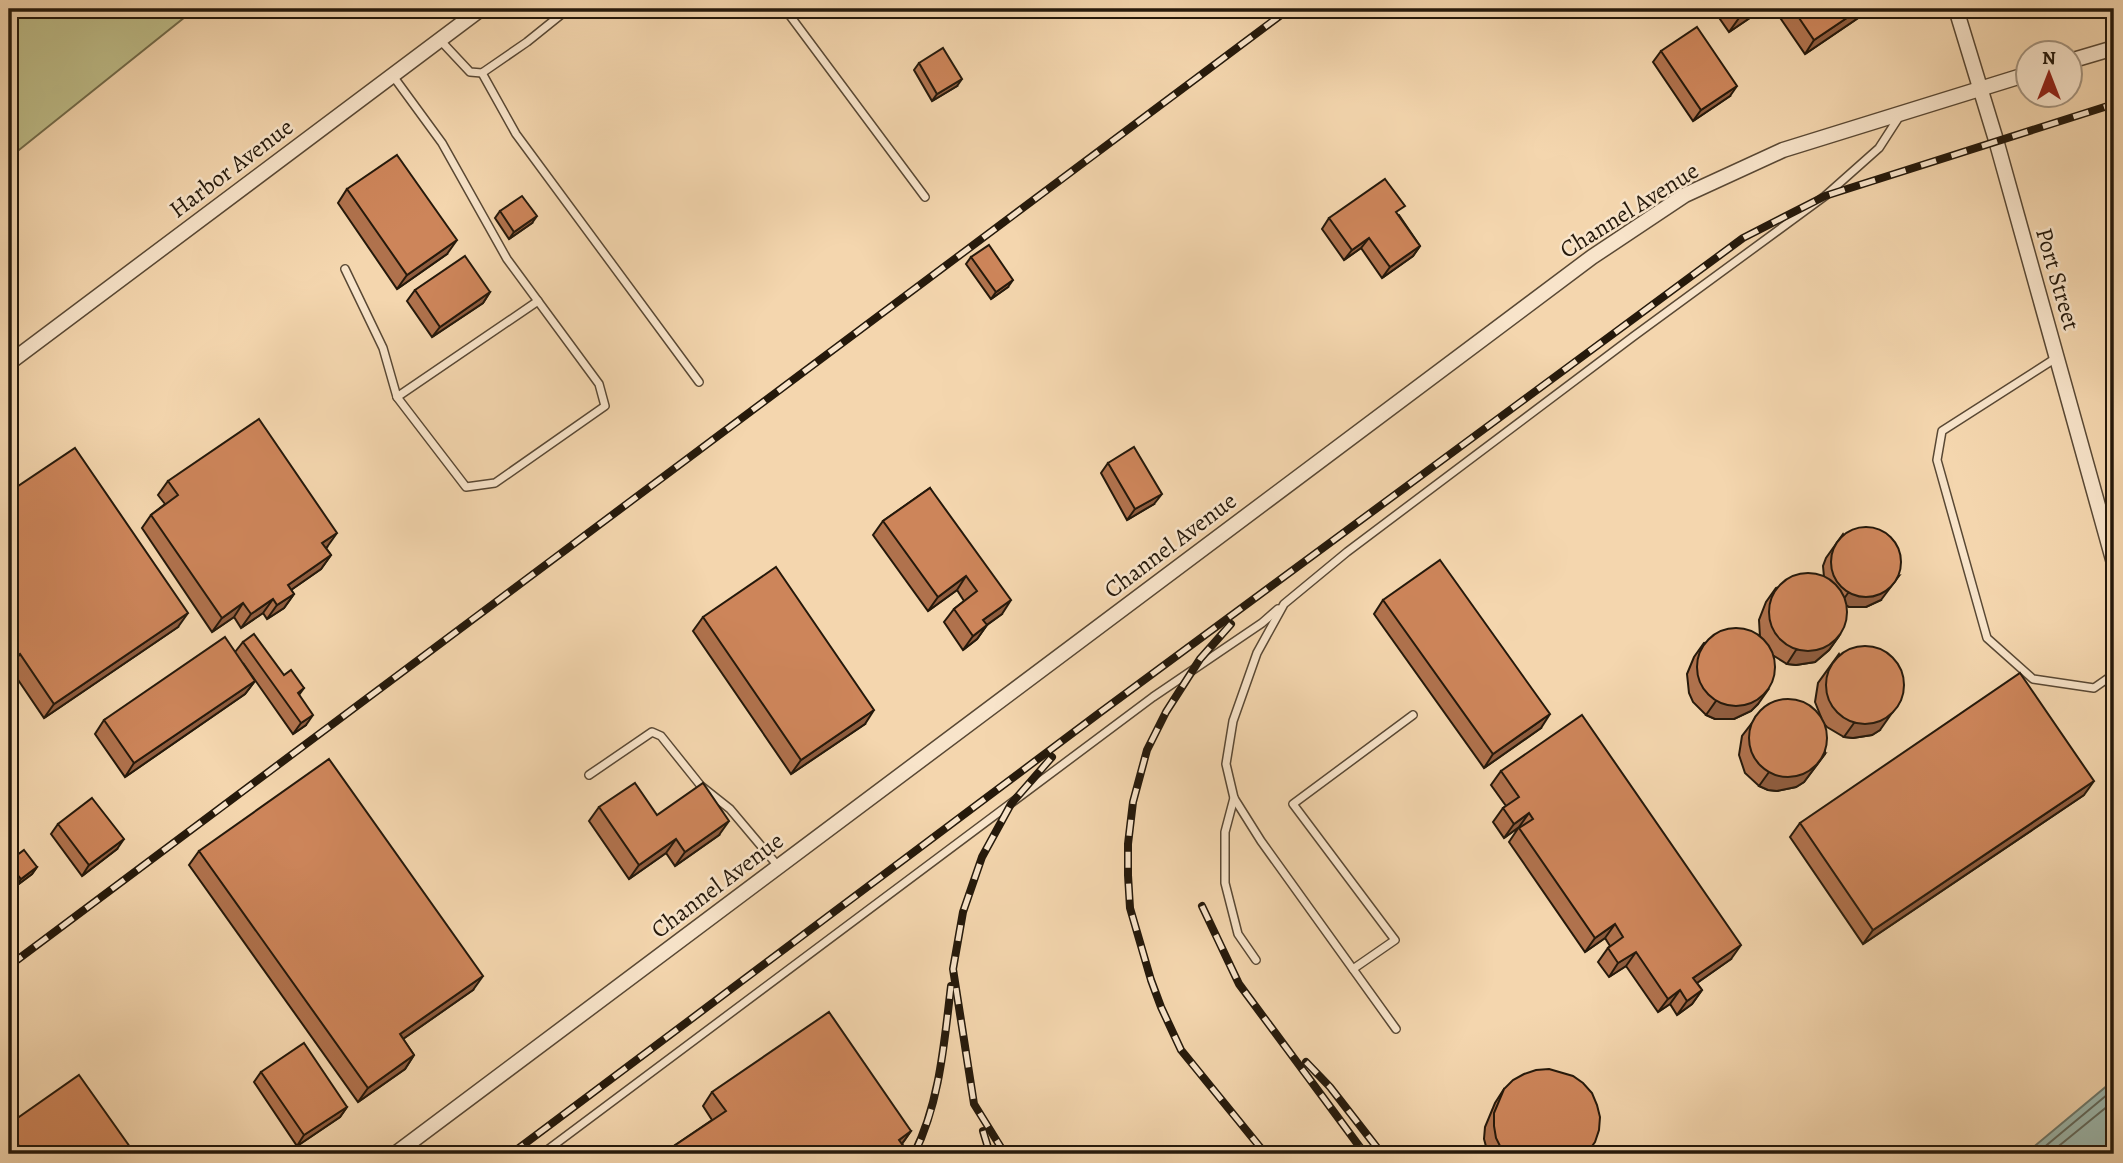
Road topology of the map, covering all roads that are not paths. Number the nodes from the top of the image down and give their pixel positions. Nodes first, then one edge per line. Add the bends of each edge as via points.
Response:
1 (481, 9) edge
2 (568, 9) edge
3 (785, 9) edge
4 (1956, 9) edge
5 (440, 40) junction
6 (2114, 48) edge
7 (2084, 57) edge
8 (482, 73) junction
9 (393, 75) junction
10 (2014, 78) edge
11 (1979, 89) junction
12 (1901, 113) junction
13 (925, 197) dead end
14 (345, 269) dead end
15 (538, 301) junction
16 (2057, 358) junction
17 (9, 363) edge
18 (699, 382) dead end
19 (397, 397) junction
20 (2114, 562) edge
21 (1284, 604) junction
22 (2114, 674) edge
23 (1413, 715) dead end
24 (589, 775) dead end
25 (1234, 798) junction
26 (778, 867) junction
27 (1256, 960) dead end
28 (1353, 969) junction
29 (1396, 1029) dead end
30 (395, 1154) edge
31 (542, 1154) edge

1 - 5 street, Harbor Avenue
2 - 8 lane
3 - 13 lane
4 - 11 street, Port Street
5 - 8 lane via 470,72
5 - 9 street, Harbor Avenue
6 - 7 street
8 - 18 lane via 516,134
9 - 15 lane via 442,144 507,259
9 - 17 street, Harbor Avenue
10 - 11 street, Channel Avenue
11 - 12 street, Channel Avenue
11 - 16 street, Port Street
12 - 21 lane via 1879,148 1825,196 1347,552
12 - 26 street, Channel Avenue via 1783,150 1685,195 1592,257
14 - 19 lane via 383,348
15 - 19 lane
15 - 19 lane via 599,384 605,406 495,483 466,487
16 - 20 street, Port Street
16 - 22 lane via 1942,431 1937,460 1987,638 2033,679 2094,688
21 - 25 lane via 1257,653 1233,721 1226,764
21 - 31 lane
23 - 28 lane via 1293,804 1395,940
24 - 26 lane via 652,732 661,736
25 - 27 lane via 1224,832 1224,883 1238,934
25 - 28 lane
26 - 30 street, Channel Avenue
28 - 29 lane

